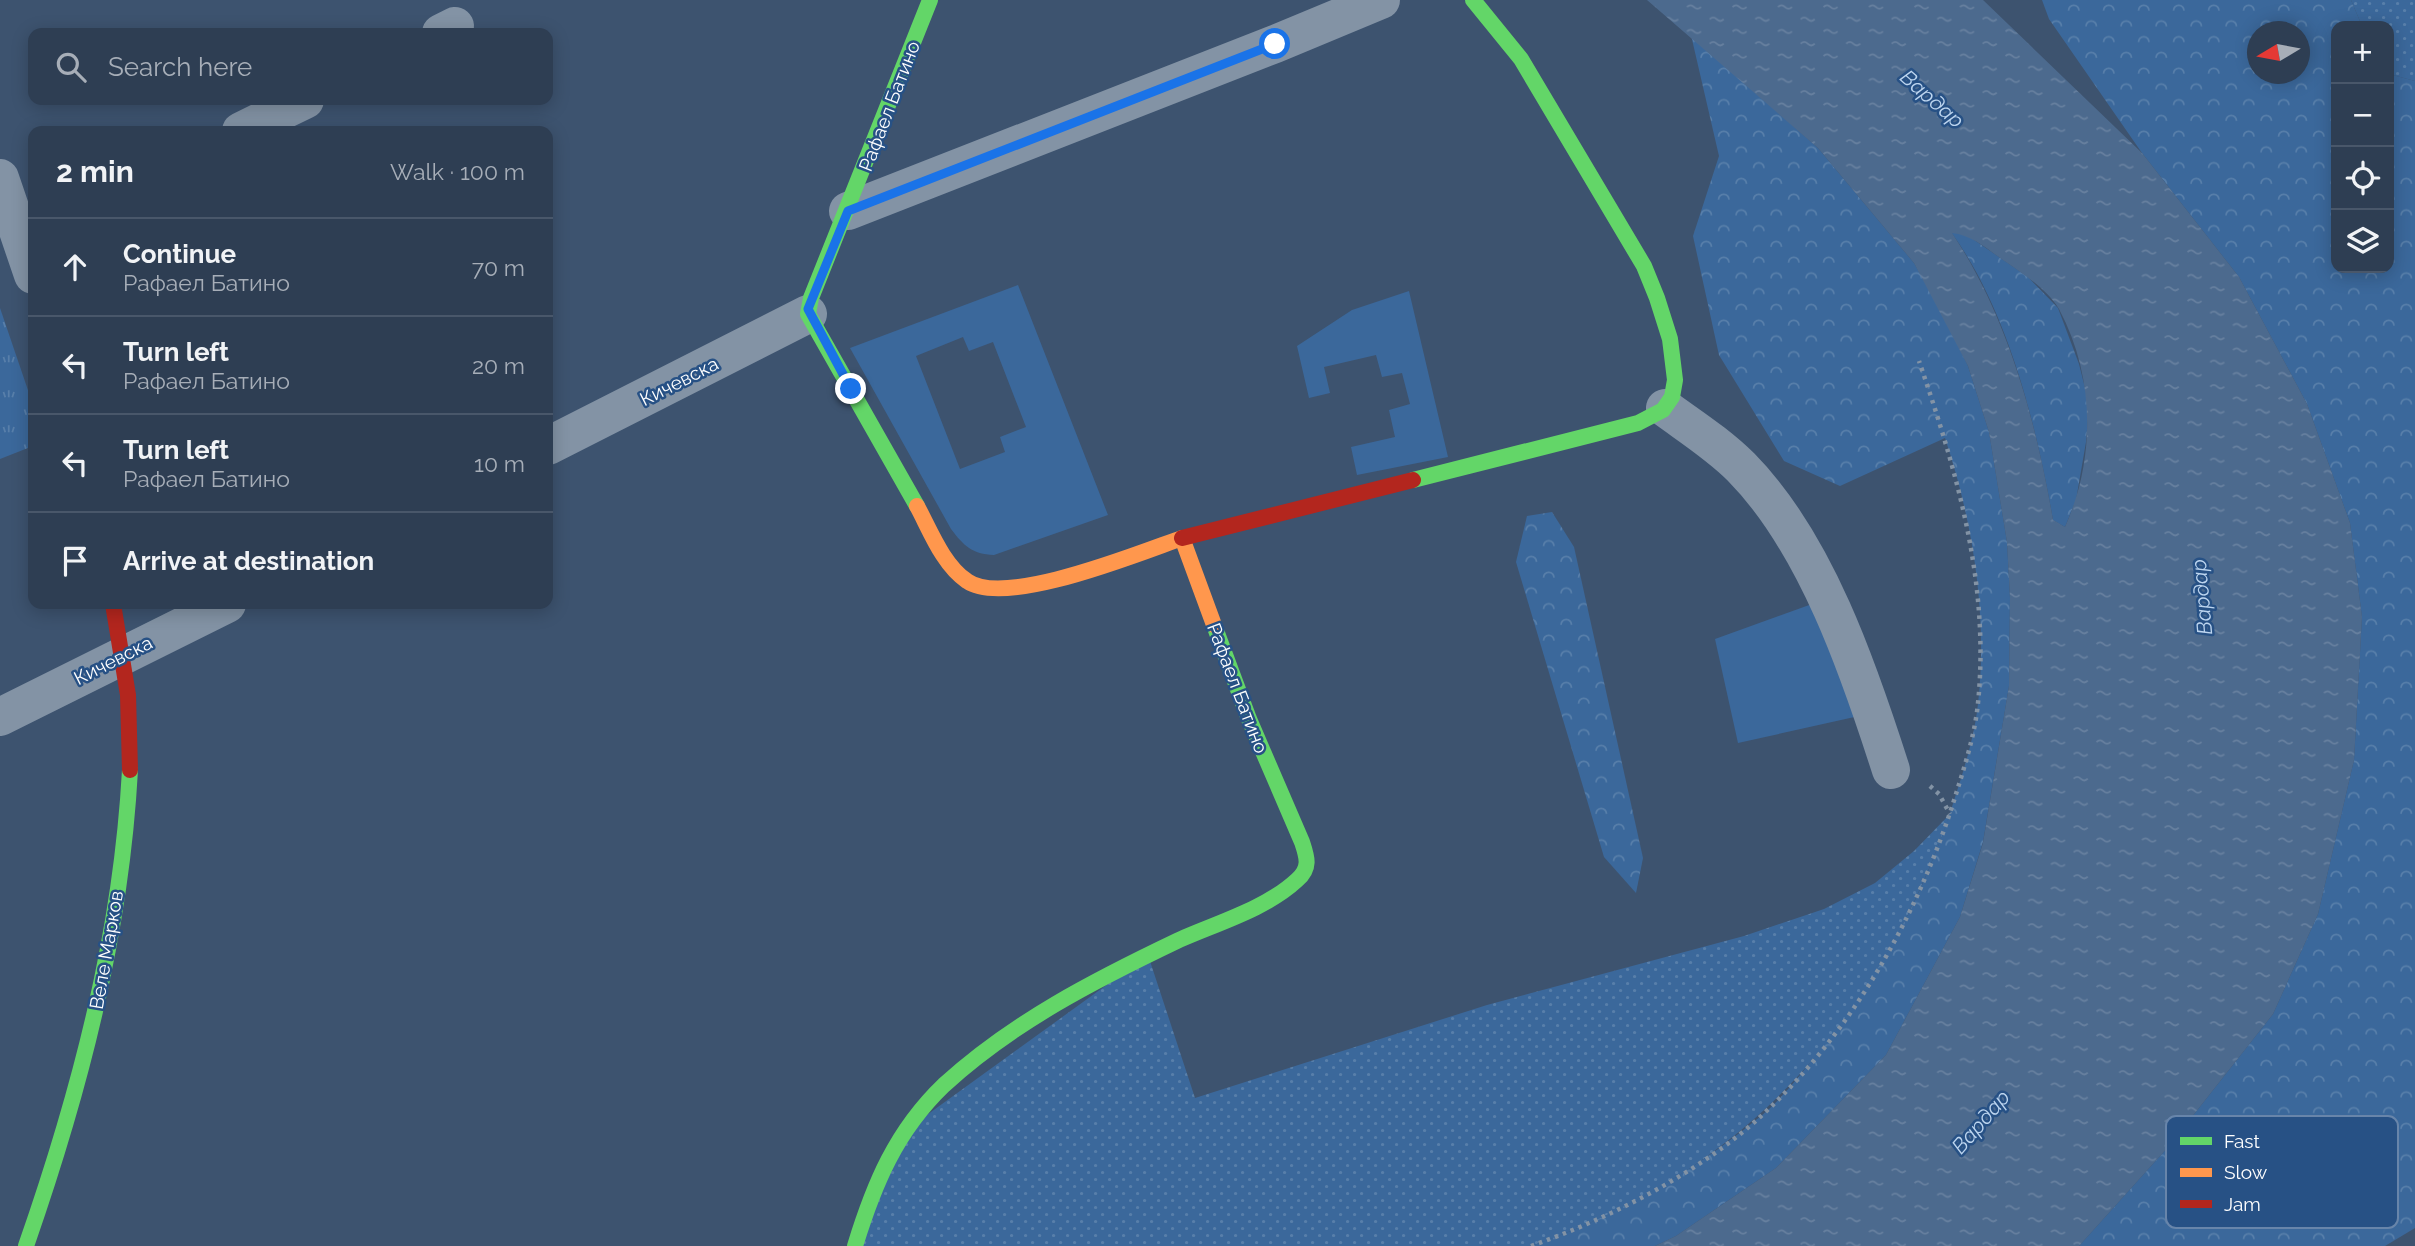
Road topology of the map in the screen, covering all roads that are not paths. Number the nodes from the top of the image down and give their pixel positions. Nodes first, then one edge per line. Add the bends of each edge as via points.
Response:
1 (930, 0) edge
2 (1381, 0) edge
3 (1473, 0) edge
4 (295, 105) edge
5 (251, 126) edge
6 (0, 178) edge
7 (848, 211) junction
8 (28, 236) edge
9 (808, 314) junction
10 (1665, 408) junction
11 (553, 443) edge
12 (1182, 538) junction
13 (114, 609) edge
14 (217, 609) edge
15 (123, 655) junction
16 (0, 717) edge
17 (1891, 770) dead end
18 (26, 1246) edge
19 (855, 1246) edge

1 - 7 street, Рафаел Батино
2 - 7 street, Рафаел Батино
3 - 10 street via 1521,59 1644,266 1659,301 1674,359 1673,393
4 - 5 street
6 - 8 street
7 - 9 street, Рафаел Батино
9 - 11 street, Кичевска
9 - 12 street via 933,535 952,566 970,584 991,589 1030,585
10 - 12 street via 1642,421 1592,436
10 - 17 street via 1730,457 1771,503 1815,575 1846,640
12 - 19 street, Рафаел Батино via 1249,719 1307,855 1305,872 1257,905 1085,985 984,1050 901,1133 872,1187
13 - 15 street, Веле Марков
14 - 15 street, Кичевска
15 - 16 street, Кичевска
15 - 18 street, Веле Марков via 131,749 116,918 78,1092

